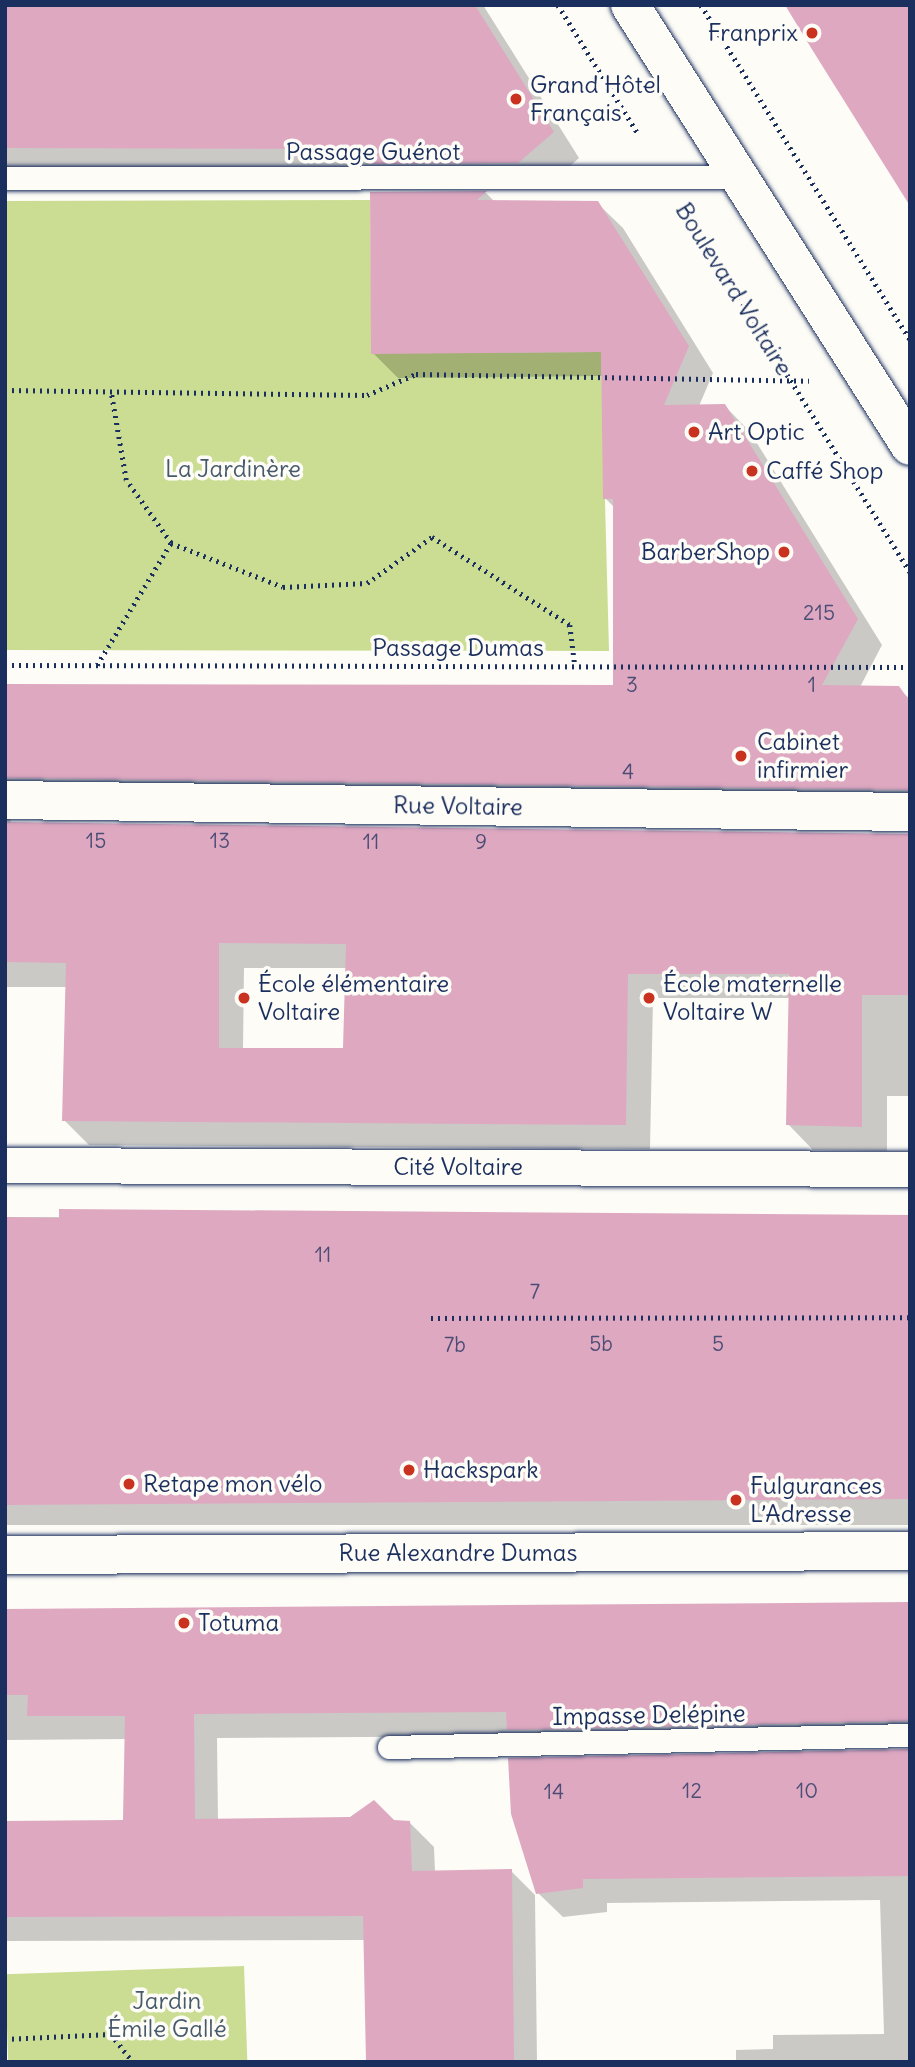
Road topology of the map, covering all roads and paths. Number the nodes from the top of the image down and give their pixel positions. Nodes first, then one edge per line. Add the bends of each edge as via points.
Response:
1 (558, 5) edge
2 (630, 5) edge
3 (701, 5) edge
4 (742, 177) junction
5 (5, 178) edge
6 (666, 180) junction
7 (910, 338) edge
8 (869, 380) junction
9 (792, 382) junction
10 (5, 390) edge
11 (111, 392) junction
12 (910, 446) edge
13 (171, 543) junction
14 (910, 572) edge
15 (5, 665) edge
16 (97, 665) junction
17 (575, 666) junction
18 (910, 667) edge
19 (5, 800) edge
20 (910, 812) edge
21 (5, 1166) edge
22 (910, 1170) edge
23 (910, 1317) edge
24 (431, 1318) dead end
25 (910, 1550) edge
26 (5, 1555) edge
27 (910, 1735) edge
28 (389, 1747) dead end
29 (5, 2039) edge
30 (133, 2062) edge

1 - 6 path, Boulevard Voltaire
2 - 4 street
3 - 7 path
4 - 6 lane, Passage Guénot
4 - 8 street
5 - 6 lane, Passage Guénot
6 - 9 path, Boulevard Voltaire
8 - 9 path
8 - 12 street
9 - 11 path via 416,374 368,395
9 - 14 path, Boulevard Voltaire
10 - 11 path
11 - 13 path via 126,480
13 - 16 path
13 - 17 path via 283,587 367,583 432,537 570,625
15 - 16 path, Passage Dumas
16 - 17 path, Passage Dumas
17 - 18 path, Passage Dumas
19 - 20 street, Rue Voltaire
21 - 22 street, Cité Voltaire
23 - 24 path
25 - 26 street, Rue Alexandre Dumas
27 - 28 lane, Impasse Delépine
29 - 30 path via 111,2034

